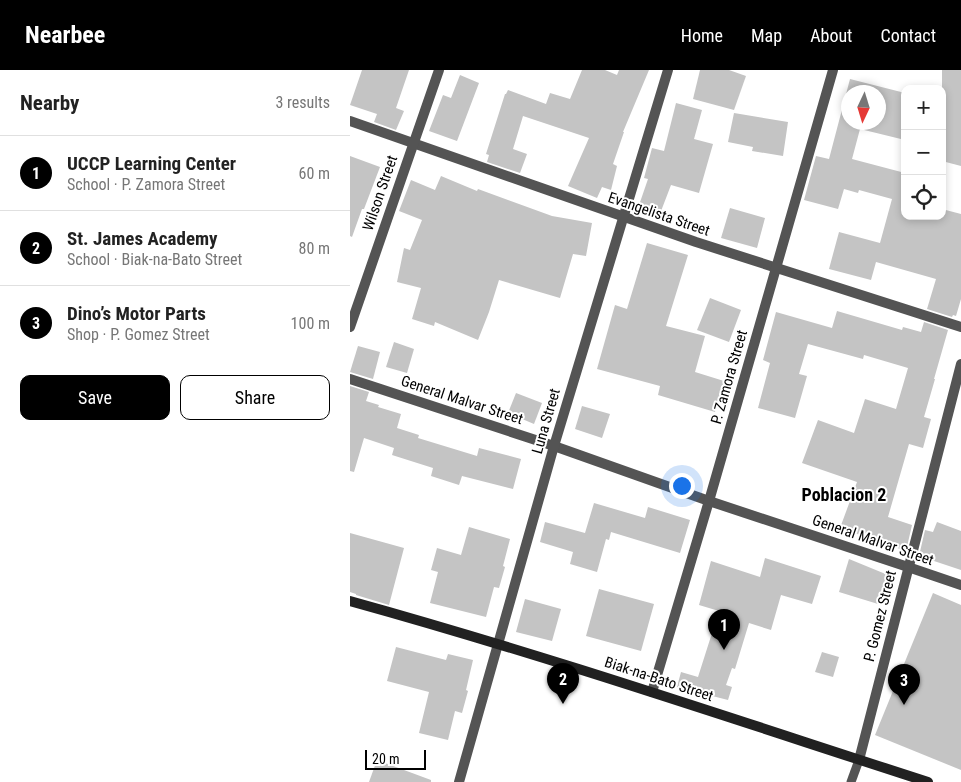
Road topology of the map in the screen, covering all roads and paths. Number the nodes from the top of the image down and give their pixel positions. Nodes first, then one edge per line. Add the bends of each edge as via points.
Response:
1 (439, 70) edge
2 (668, 70) edge
3 (833, 70) edge
4 (350, 121) edge
5 (413, 143) junction
6 (623, 217) junction
7 (776, 268) junction
8 (350, 327) edge
9 (961, 327) edge
10 (961, 364) edge
11 (350, 379) edge
12 (554, 446) junction
13 (710, 501) junction
14 (908, 567) junction
15 (961, 585) edge
16 (350, 601) edge
17 (499, 644) junction
18 (652, 692) junction
19 (859, 760) junction
20 (460, 782) edge
21 (851, 782) edge
22 (928, 782) edge

1 - 5 street, Wilson Street
2 - 6 street, Luna Street
3 - 7 street, P. Zamora Street
4 - 5 street, Evangelista Street
5 - 6 street, Evangelista Street
5 - 8 street, Wilson Street
6 - 7 street, Evangelista Street
6 - 12 street, Luna Street
7 - 9 street, Evangelista Street
7 - 13 street, P. Zamora Street
10 - 14 street, P. Gomez Street
11 - 12 street, General Malvar Street
12 - 13 street, General Malvar Street
12 - 17 street, Luna Street
13 - 14 street, General Malvar Street
13 - 18 street, P. Zamora Street
14 - 15 street, General Malvar Street
14 - 19 street, P. Gomez Street
16 - 17 main road, Biak-na-Bato Street
17 - 18 main road, Biak-na-Bato Street
17 - 20 street, Luna Street
18 - 19 main road, Biak-na-Bato Street
19 - 21 lane
19 - 22 main road, Biak-na-Bato Street

